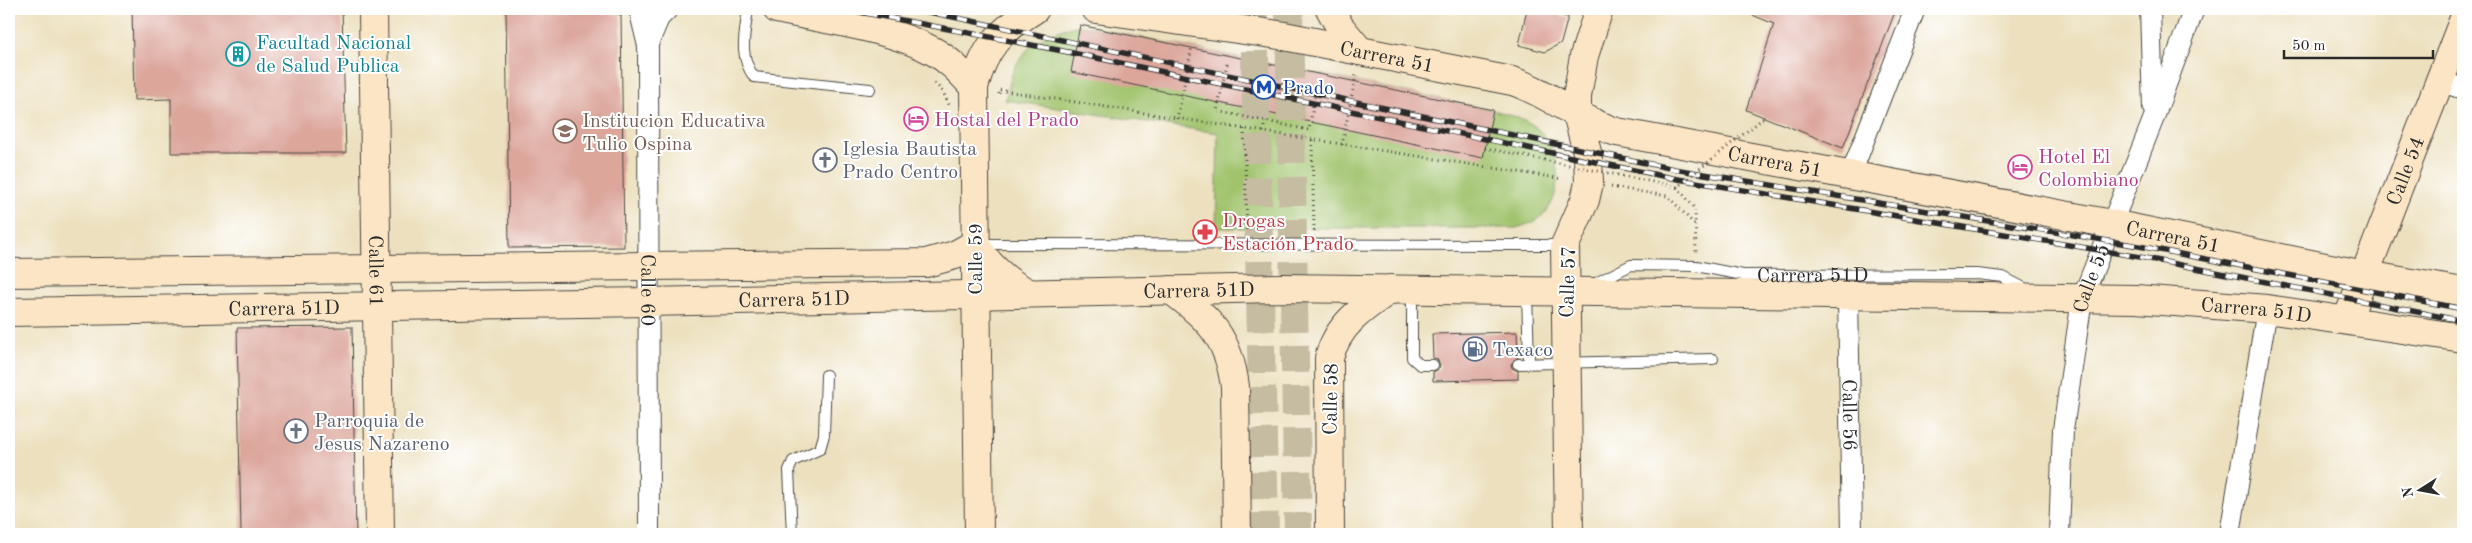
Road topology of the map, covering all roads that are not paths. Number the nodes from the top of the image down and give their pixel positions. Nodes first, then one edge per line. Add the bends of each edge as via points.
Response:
1 (373, 9) edge
2 (639, 9) edge
3 (668, 9) edge
4 (748, 9) edge
5 (777, 9) edge
6 (1034, 9) edge
7 (1096, 9) edge
8 (1330, 9) edge
9 (1599, 9) edge
10 (1915, 9) edge
11 (2150, 9) edge
12 (2194, 9) edge
13 (1171, 13) edge
14 (868, 20) edge
15 (2463, 21) edge
16 (648, 46) junction
17 (1358, 63) junction
18 (2452, 85) edge
19 (870, 89) dead end
20 (986, 89) junction
21 (1577, 113) junction
22 (2153, 120) junction
23 (1851, 174) junction
24 (2112, 224) junction
25 (975, 244) junction
26 (1565, 245) junction
27 (648, 265) junction
28 (376, 268) junction
29 (9, 273) edge
30 (2364, 275) junction
31 (1402, 289) junction
32 (1172, 290) junction
33 (1527, 291) junction
34 (1572, 291) junction
35 (1027, 292) junction
36 (2463, 292) edge
37 (975, 294) junction
38 (1848, 296) junction
39 (2046, 299) junction
40 (2082, 299) junction
41 (648, 302) junction
42 (376, 306) junction
43 (2267, 309) junction
44 (9, 312) edge
45 (2347, 320) junction
46 (2463, 338) edge
47 (1713, 359) dead end
48 (1566, 363) junction
49 (1518, 364) dead end
50 (1529, 364) junction
51 (1433, 365) dead end
52 (826, 375) dead end
53 (380, 534) edge
54 (649, 534) edge
55 (792, 534) edge
56 (979, 534) edge
57 (1238, 534) edge
58 (1330, 534) edge
59 (1570, 534) edge
60 (1852, 534) edge
61 (2059, 534) edge
62 (2230, 534) edge

1 - 28 main road, Calle 61
2 - 16 street, Calle 60
3 - 16 street, Calle 60 via 659,18
4 - 19 lane via 742,52 754,76
5 - 14 main road
6 - 20 main road, Calle 59 via 1002,32 989,46 978,70
7 - 13 main road, Carrera 51
8 - 17 main road
9 - 21 main road, Calle 57 via 1584,56
10 - 23 street
11 - 22 street
12 - 22 street, Calle 55
13 - 17 main road, Carrera 51 via 1279,35
14 - 20 main road via 934,51
15 - 18 main road, Calle 54
16 - 27 street, Calle 60
17 - 21 main road, Carrera 51 via 1512,81 1543,93
18 - 30 main road, Calle 54
20 - 25 main road, Calle 59
21 - 23 main road, Carrera 51 via 1618,132
21 - 26 main road, Calle 57 via 1588,156 1590,183
22 - 24 street, Calle 55
23 - 24 main road, Carrera 51
24 - 30 main road, Carrera 51
24 - 40 street, Calle 55
25 - 26 lane, Carrera 51D
25 - 27 main road, Carrera 51D via 949,258 926,263
25 - 35 main road via 997,273
25 - 37 main road, Calle 59
26 - 34 main road, Calle 57
27 - 28 main road, Carrera 51D
27 - 41 street, Calle 60
28 - 29 main road, Carrera 51D
28 - 42 main road, Calle 61
30 - 36 main road, Carrera 51
30 - 45 main road, Calle 54
31 - 32 main road, Carrera 51D
31 - 33 main road, Carrera 51D
31 - 51 lane via 1412,358 1420,365
31 - 58 main road, Calle 58 via 1349,321 1333,344 1329,358
32 - 35 main road, Carrera 51D
32 - 57 main road via 1213,325 1225,344 1232,367
33 - 34 main road, Carrera 51D
33 - 50 lane
34 - 38 main road, Carrera 51D
34 - 39 lane, Carrera 51D via 1631,265 1696,266 1743,275 1977,274 2003,278
34 - 48 main road, Calle 57
35 - 37 main road, Carrera 51D
37 - 41 main road, Carrera 51D
37 - 56 main road, Calle 59
38 - 39 main road, Carrera 51D
38 - 60 street, Calle 56
39 - 40 main road, Carrera 51D
40 - 43 main road, Carrera 51D
40 - 61 street, Calle 55 via 2063,430
41 - 42 main road, Carrera 51D
41 - 54 street, Calle 60
42 - 44 main road, Carrera 51D
42 - 53 main road, Calle 61
43 - 45 main road, Carrera 51D
43 - 62 street
45 - 46 main road, Carrera 51D
47 - 48 lane
48 - 50 lane
48 - 59 main road, Calle 57
49 - 50 lane
52 - 55 lane via 824,435 820,449 793,462 789,470

